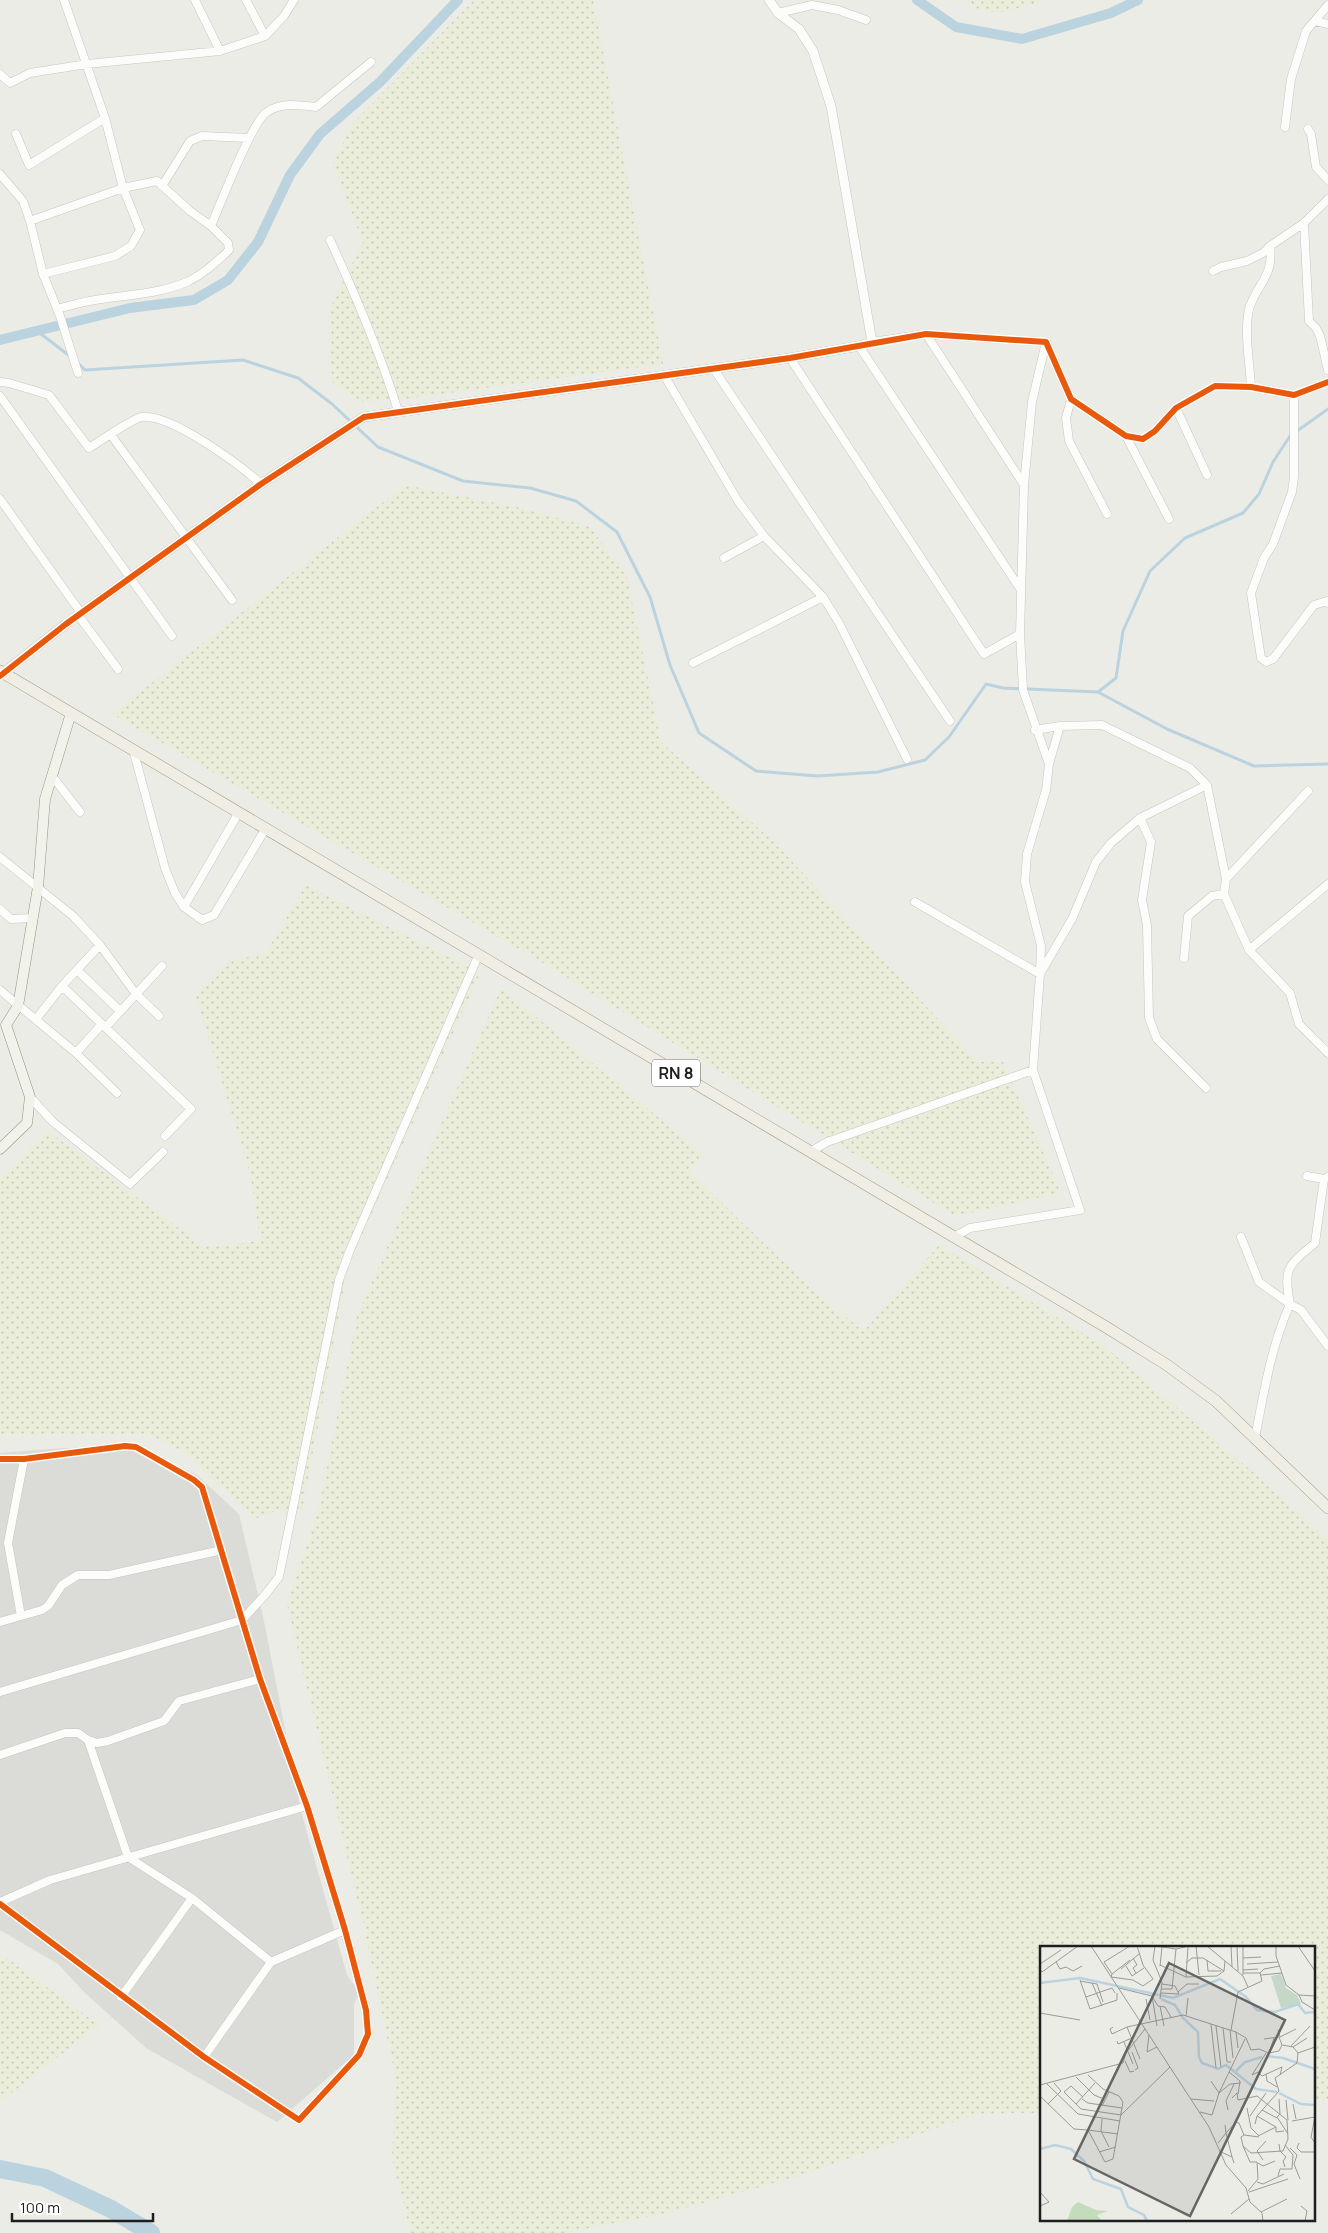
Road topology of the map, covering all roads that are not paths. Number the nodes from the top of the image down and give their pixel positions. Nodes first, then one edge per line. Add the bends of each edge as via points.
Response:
1 (64, 0) edge
2 (194, 0) edge
3 (246, 0) edge
4 (294, 0) edge
5 (768, 0) edge
6 (1328, 6) edge
7 (778, 13) junction
8 (866, 20) dead end
9 (1315, 21) junction
10 (1328, 24) edge
11 (265, 36) junction
12 (220, 51) junction
13 (371, 62) dead end
14 (88, 64) junction
15 (0, 74) edge
16 (105, 118) junction
17 (1285, 128) dead end
18 (1308, 129) dead end
19 (16, 134) dead end
20 (249, 138) junction
21 (0, 174) edge
22 (1328, 180) edge
23 (162, 186) junction
24 (123, 188) junction
25 (1328, 199) edge
26 (30, 221) junction
27 (1304, 223) junction
28 (211, 226) junction
29 (330, 240) dead end
30 (1270, 246) junction
31 (1213, 271) dead end
32 (43, 274) junction
33 (58, 312) junction
34 (926, 334) junction
35 (872, 342) junction
36 (1046, 342) junction
37 (859, 346) junction
38 (790, 358) junction
39 (713, 368) junction
40 (1328, 370) edge
41 (78, 373) dead end
42 (664, 375) junction
43 (0, 382) edge
44 (1328, 382) edge
45 (1251, 387) junction
46 (1294, 395) junction
47 (0, 396) edge
48 (1071, 399) junction
49 (1176, 408) junction
50 (398, 411) junction
51 (111, 435) junction
52 (1126, 436) junction
53 (1207, 475) dead end
54 (261, 484) junction
55 (1024, 485) junction
56 (0, 498) edge
57 (1107, 514) dead end
58 (1169, 519) dead end
59 (764, 536) junction
60 (186, 538) junction
61 (724, 558) dead end
62 (130, 578) junction
63 (1021, 590) junction
64 (822, 597) junction
65 (232, 600) dead end
66 (1328, 603) edge
67 (80, 614) junction
68 (1020, 634) junction
69 (172, 636) dead end
70 (693, 662) dead end
71 (118, 669) dead end
72 (1, 673) edge
73 (71, 713) junction
74 (950, 721) dead end
75 (1060, 726) junction
76 (1035, 730) junction
77 (133, 749) junction
78 (907, 759) dead end
79 (1049, 764) junction
80 (52, 776) junction
81 (1207, 785) junction
82 (1308, 791) dead end
83 (80, 812) dead end
84 (239, 812) junction
85 (1140, 818) junction
86 (266, 828) junction
87 (0, 857) edge
88 (1226, 879) junction
89 (1328, 884) edge
90 (38, 886) junction
91 (1224, 894) junction
92 (915, 902) dead end
93 (184, 906) junction
94 (0, 910) edge
95 (33, 918) junction
96 (100, 945) junction
97 (1249, 950) junction
98 (479, 954) junction
99 (1184, 958) dead end
100 (162, 966) dead end
101 (77, 970) junction
102 (1040, 974) junction
103 (62, 986) junction
104 (0, 990) edge
105 (136, 994) junction
106 (18, 1006) junction
107 (120, 1011) junction
108 (159, 1016) dead end
109 (37, 1018) junction
110 (104, 1025) junction
111 (76, 1053) junction
112 (1328, 1053) edge
113 (1033, 1070) junction
114 (1206, 1088) dead end
115 (118, 1093) dead end
116 (30, 1097) junction
117 (165, 1136) dead end
118 (0, 1149) edge
119 (163, 1152) dead end
120 (810, 1152) junction
121 (1308, 1176) dead end
122 (1326, 1178) edge
123 (954, 1237) junction
124 (1241, 1237) dead end
125 (1290, 1304) junction
126 (1327, 1340) edge
127 (1255, 1438) junction
128 (0, 1459) edge
129 (24, 1459) junction
130 (1328, 1508) edge
131 (4, 1544) edge
132 (222, 1550) junction
133 (21, 1616) junction
134 (242, 1620) junction
135 (0, 1622) edge
136 (260, 1679) junction
137 (0, 1692) edge
138 (88, 1740) junction
139 (97, 1742) junction
140 (91, 1749) junction
141 (0, 1755) edge
142 (307, 1806) junction
143 (128, 1857) junction
144 (192, 1898) junction
145 (0, 1903) edge
146 (344, 1930) junction
147 (271, 1962) junction
148 (121, 1996) junction
149 (204, 2057) junction

1 - 14 street
2 - 12 street
3 - 11 street
4 - 11 street
5 - 7 street
6 - 9 street
7 - 8 street via 812,5
7 - 35 street via 800,29 813,51 831,106
9 - 10 street
9 - 17 street via 1306,31 1291,79
11 - 12 street
12 - 14 street
13 - 20 street via 316,107 278,106 265,113
14 - 15 street via 30,73 10,83
14 - 16 street
16 - 19 street via 29,165
16 - 24 street
18 - 22 street via 1316,168
20 - 23 street via 202,136 190,141
20 - 28 street
21 - 26 street via 23,201
23 - 24 street via 156,181
23 - 28 street
24 - 26 street
24 - 32 street via 140,230 131,246 115,256
25 - 27 street
26 - 32 street
27 - 30 street
27 - 40 street via 1309,320 1320,336
28 - 33 street via 228,243 229,250 206,271 189,281 172,287 92,300
29 - 50 street via 361,307
30 - 31 street via 1247,262 1221,266
30 - 45 street via 1272,260 1250,307 1247,325
32 - 33 street
33 - 41 street
34 - 35 street
34 - 36 street
34 - 55 street
35 - 37 street
36 - 48 street
36 - 55 street via 1032,402
37 - 38 street
37 - 63 street
38 - 39 street
38 - 68 street via 984,654
39 - 42 street
39 - 74 street
42 - 50 street
42 - 59 street via 738,501
43 - 51 street via 49,395 89,448
44 - 46 street
45 - 46 street
45 - 49 street via 1215,386
46 - 66 street via 1292,492 1251,593 1261,658 1266,662 1273,659 1314,604
47 - 62 street
48 - 52 street
48 - 57 street via 1066,418 1069,441
49 - 52 street via 1144,439
49 - 53 street
50 - 54 street via 364,417
51 - 54 street via 140,417 158,418 179,427
51 - 60 street
52 - 58 street
54 - 60 street
55 - 63 street
56 - 67 street
59 - 61 street
59 - 64 street
60 - 62 street
60 - 65 street
62 - 67 street
62 - 69 street
63 - 68 street
64 - 70 street
64 - 78 street via 839,623
67 - 71 street
67 - 72 street
68 - 76 street via 1023,690
72 - 73 main road, RN 8
73 - 77 main road, RN 8
73 - 80 main road
75 - 76 street
75 - 79 street
75 - 81 street via 1102,725 1190,768
76 - 79 street
77 - 84 main road, RN 8
77 - 93 street via 165,868
79 - 102 street via 1046,790 1027,854 1026,882 1041,946
80 - 83 street
80 - 90 main road via 45,800
81 - 85 street
81 - 88 street
82 - 88 street
84 - 86 main road, RN 8
84 - 93 street
85 - 102 street via 1111,843 1096,862 1072,919
85 - 114 street via 1151,842 1142,900 1147,925 1149,1018 1157,1039
86 - 93 street via 214,915 202,920
86 - 98 main road, RN 8 via 430,928
87 - 90 street
88 - 91 street
89 - 97 street
90 - 95 main road
90 - 96 street
91 - 97 street
91 - 99 street via 1212,896 1188,916
92 - 102 street
94 - 95 street via 11,919
95 - 106 main road
96 - 101 street
96 - 105 street
97 - 112 street via 1290,993 1299,1024
98 - 120 main road, RN 8
98 - 134 street via 339,1280 279,1577
100 - 105 street
101 - 103 street
101 - 107 street
102 - 113 street
103 - 109 street
103 - 110 street
104 - 106 street
105 - 107 street
105 - 108 street
106 - 109 street
106 - 116 main road via 6,1025
107 - 110 street
109 - 111 street
110 - 111 street
110 - 117 street via 191,1109
111 - 115 street
113 - 120 street via 827,1142
113 - 123 street via 1080,1210 970,1228
116 - 118 main road via 27,1123
116 - 119 street via 53,1122 130,1184
120 - 123 main road, RN 8
121 - 122 street
122 - 125 street via 1315,1243 1289,1265 1286,1284
123 - 127 main road, RN 8 via 1167,1365 1216,1401
124 - 125 street via 1259,1282
125 - 126 street via 1301,1310
125 - 127 street via 1278,1329 1270,1358
127 - 130 main road, RN 8
128 - 129 street
129 - 131 street
129 - 132 street via 125,1446 142,1448 202,1487
131 - 133 street
132 - 133 street via 109,1575 78,1575 62,1585 48,1606
132 - 134 street
133 - 135 street
134 - 136 street
134 - 137 street
136 - 139 street via 179,1701 164,1721
136 - 142 street
138 - 139 street
138 - 140 street
138 - 141 street via 78,1733 65,1733
139 - 140 street
140 - 143 street
142 - 143 street
142 - 146 street
143 - 144 street
143 - 145 street via 50,1880
144 - 147 street
144 - 148 street
145 - 148 street
146 - 147 street
146 - 149 street via 366,2010 368,2034 359,2055 299,2120
147 - 149 street
148 - 149 street

